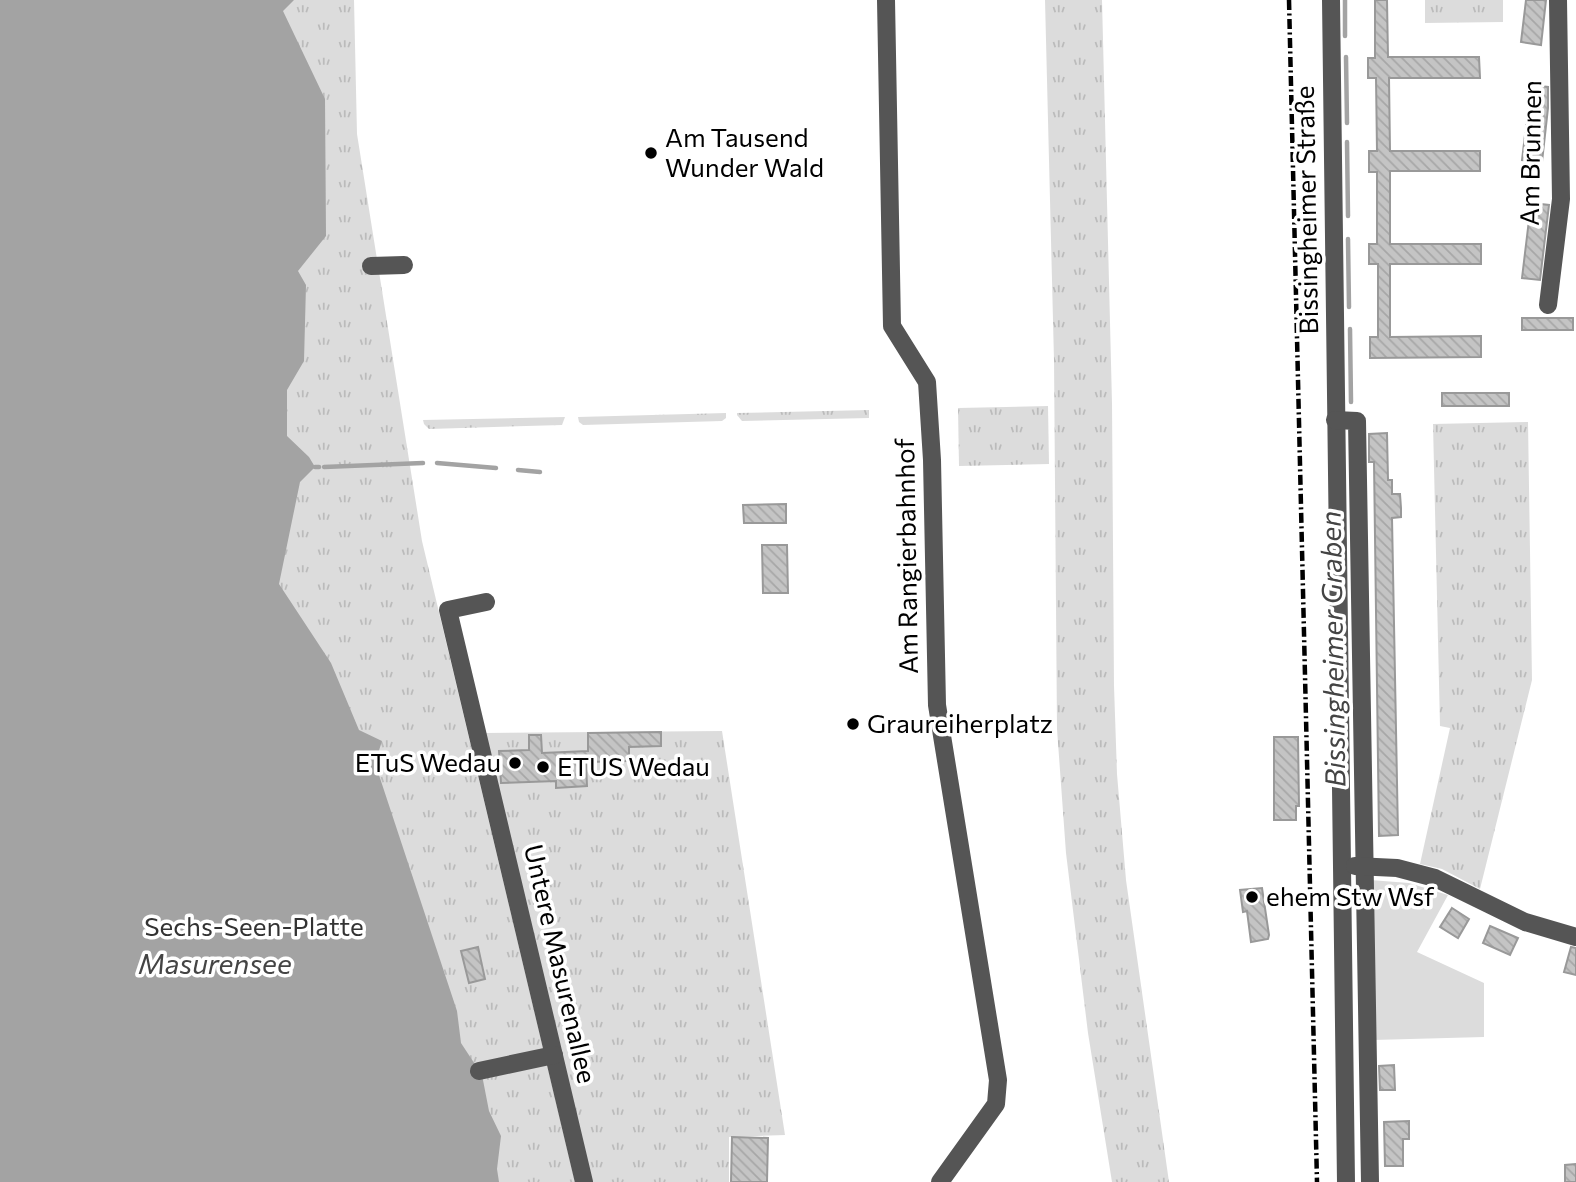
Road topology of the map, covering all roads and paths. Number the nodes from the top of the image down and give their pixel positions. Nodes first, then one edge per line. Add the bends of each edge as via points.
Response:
1 (886, 0) edge
2 (1331, 0) edge
3 (1558, 0) edge
4 (404, 265) dead end
5 (371, 266) dead end
6 (1548, 305) dead end
7 (1335, 420) junction
8 (486, 603) dead end
9 (1342, 865) junction
10 (1365, 866) junction
11 (1576, 937) edge
12 (554, 1055) junction
13 (479, 1071) dead end
14 (584, 1182) edge
15 (940, 1182) edge
16 (1346, 1182) edge
17 (1370, 1182) edge

1 - 15 street, Am Rangierbahnhof via 892,327 928,382 937,705 998,1080 996,1104
2 - 7 street, Bissingheimer Straße
3 - 6 street, Am Brunnen via 1561,199
4 - 5 street
7 - 9 street, Bissingheimer Straße
7 - 10 street via 1357,421
8 - 12 street, Untere Masurenallee via 448,610
9 - 10 street
9 - 16 street, Bissingheimer Straße
10 - 11 street via 1435,878 1525,922
10 - 17 street
12 - 13 street
12 - 14 street, Untere Masurenallee

